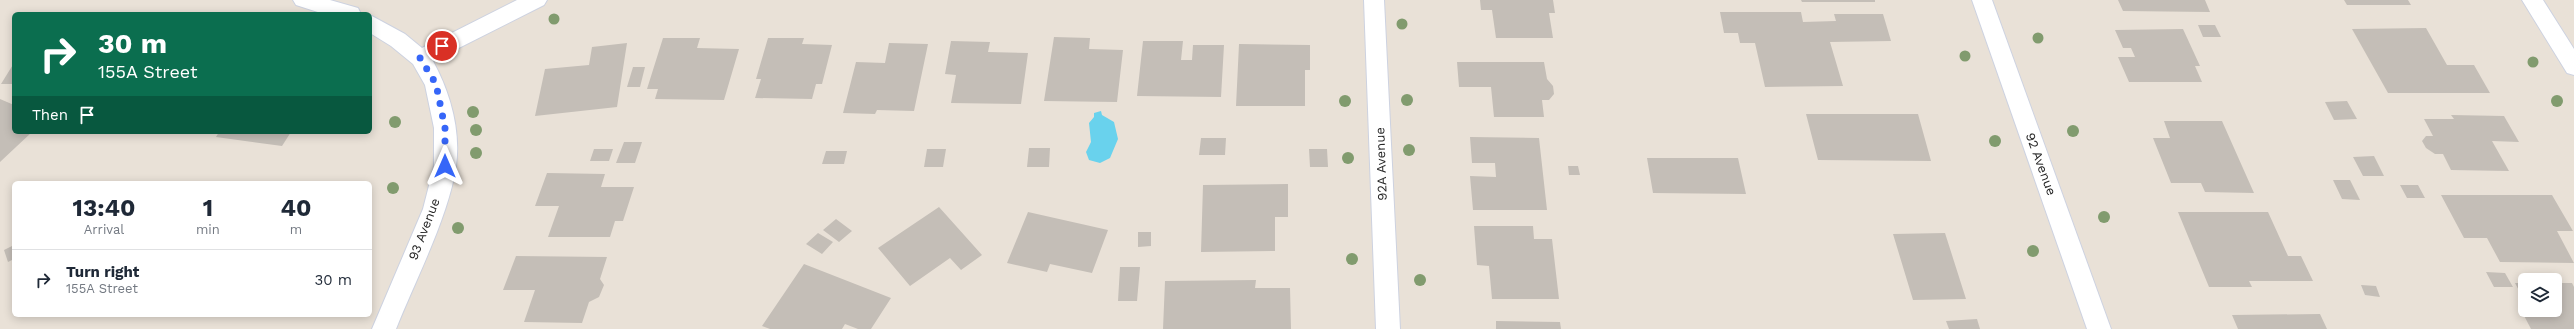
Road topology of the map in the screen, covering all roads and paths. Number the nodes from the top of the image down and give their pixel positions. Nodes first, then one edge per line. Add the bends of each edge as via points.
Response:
1 (303, 0) edge
2 (537, 0) edge
3 (1374, 0) edge
4 (1982, 0) edge
5 (2532, 0) edge
6 (344, 12) edge
7 (372, 24) edge
8 (420, 58) junction
9 (2574, 67) edge
10 (384, 329) edge
11 (1388, 329) edge
12 (2099, 329) edge

1 - 6 street
2 - 8 street via 504,14
3 - 11 street, 92A Avenue
4 - 12 street, 92 Avenue
5 - 9 street
7 - 8 street, 93 Avenue via 398,40
8 - 10 street, 93 Avenue via 436,84 445,128 445,166 434,209

